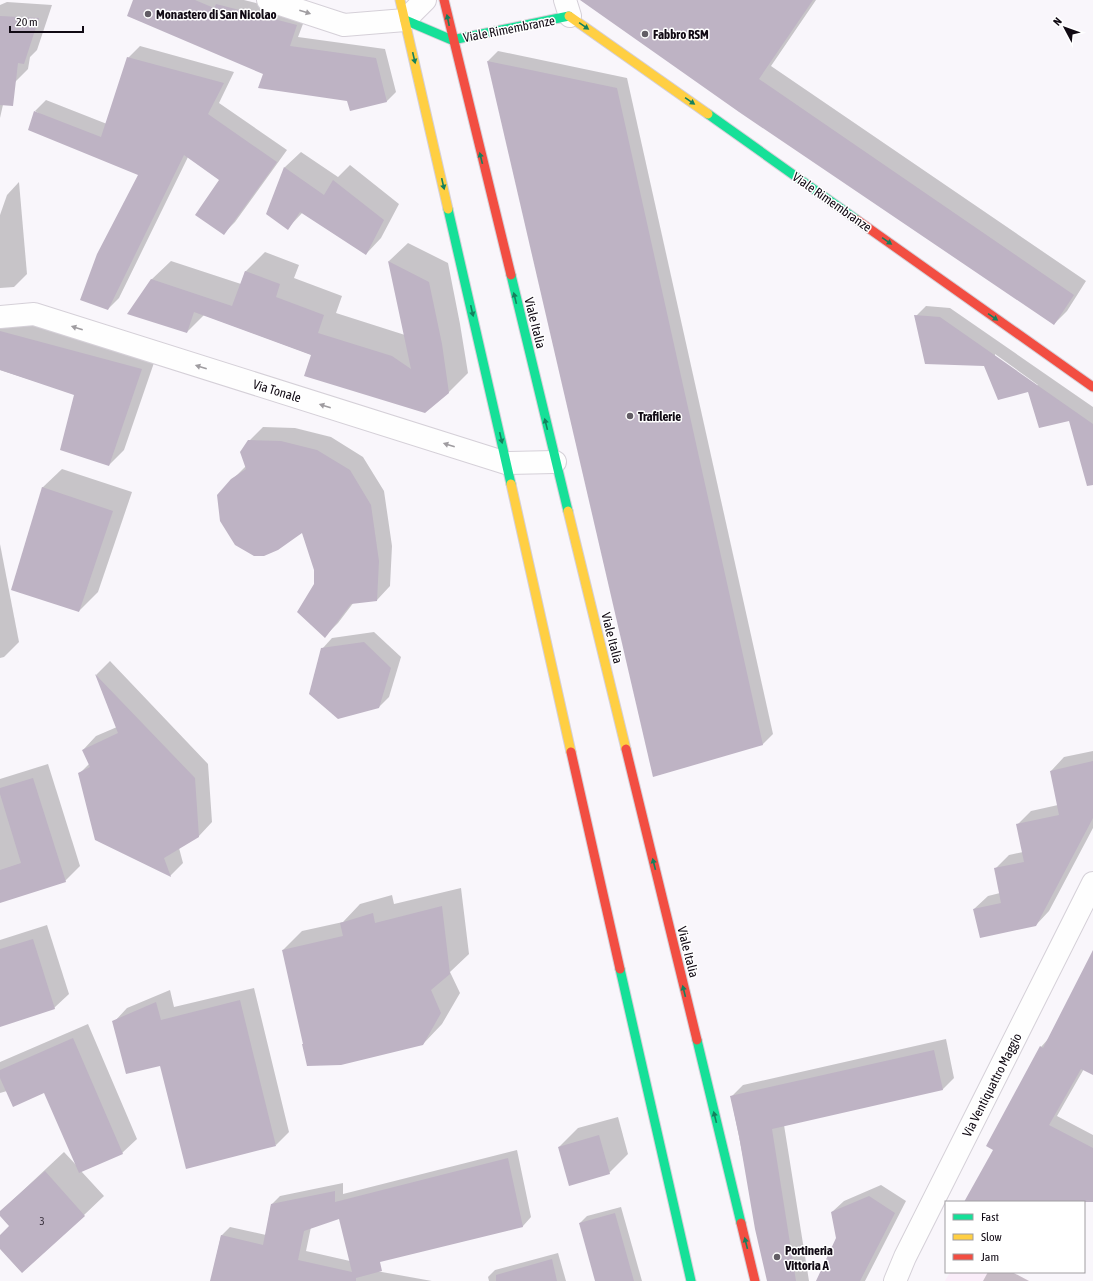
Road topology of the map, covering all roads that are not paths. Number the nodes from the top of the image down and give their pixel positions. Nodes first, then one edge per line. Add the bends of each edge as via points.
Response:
1 (268, 0) edge
2 (425, 0) edge
3 (444, 0) edge
4 (567, 8) edge
5 (403, 10) edge
6 (452, 40) junction
7 (0, 317) edge
8 (1093, 387) edge
9 (556, 462) junction
10 (506, 463) junction
11 (1092, 886) edge
12 (691, 1281) edge
13 (755, 1281) edge
14 (895, 1281) edge

1 -> 5 street via 344,25
2 - 5 street
6 -> 3 main road, Viale Italia
4 - 6 main road, Viale Rimembranze
4 -> 8 main road, Viale Rimembranze
5 - 6 main road, Viale Rimembranze
5 -> 10 main road
9 -> 6 main road, Viale Italia
10 -> 7 street, Via Tonale via 34,314
9 - 10 street, Via Tonale
13 -> 9 main road, Viale Italia
10 - 12 main road
11 - 14 street, Via Ventiquattro Maggio via 902,1262

